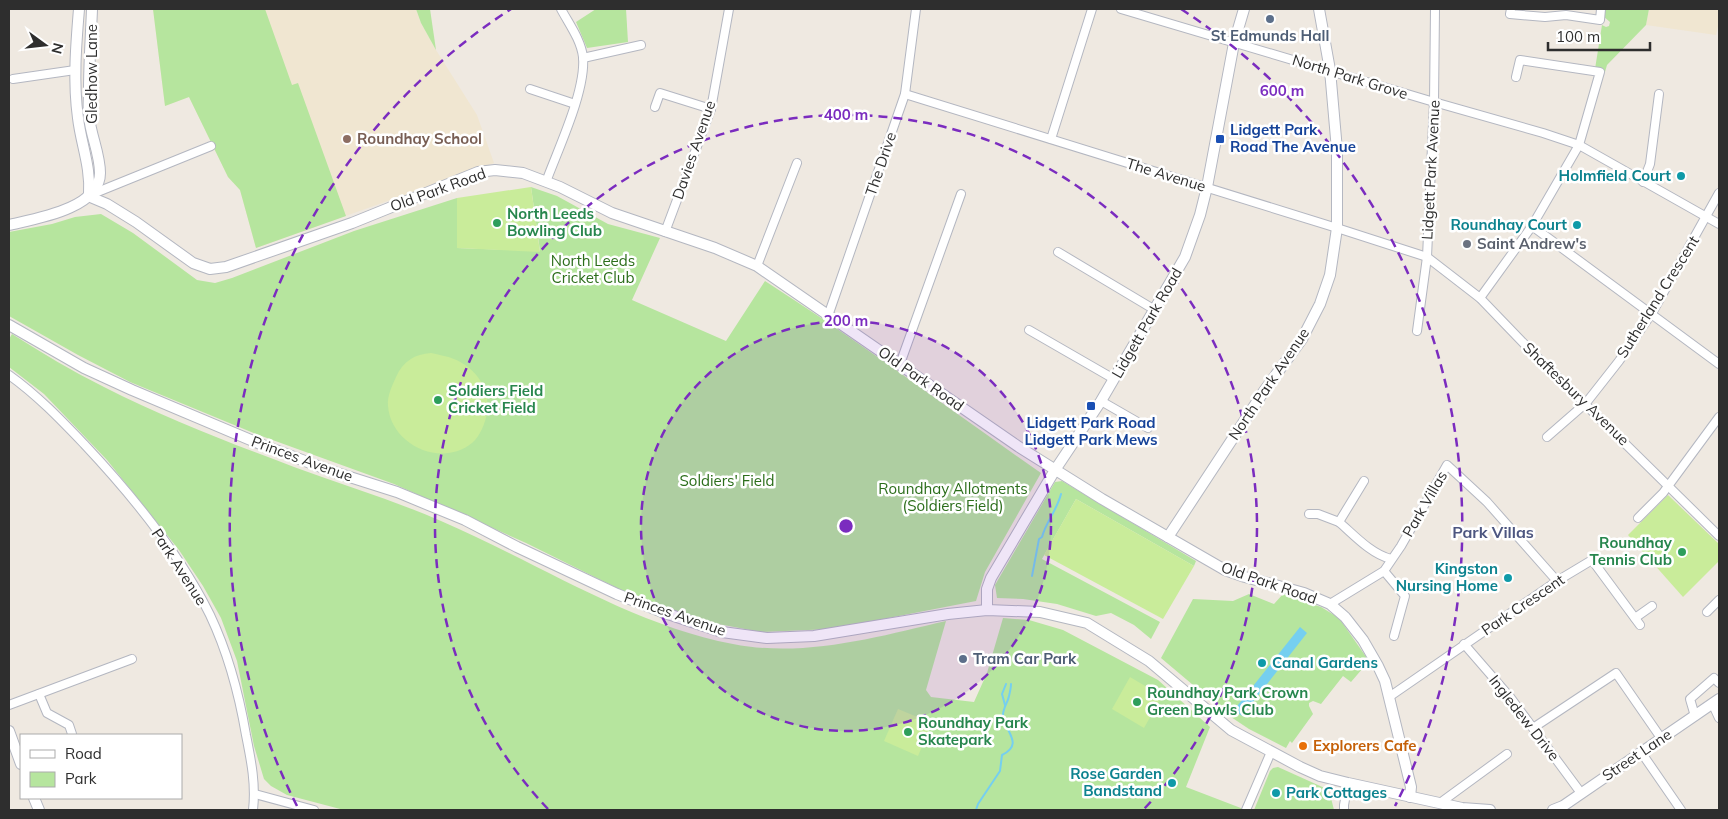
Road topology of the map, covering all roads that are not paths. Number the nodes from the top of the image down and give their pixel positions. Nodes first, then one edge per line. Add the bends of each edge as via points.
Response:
1 (79, 9) edge
2 (92, 9) edge
3 (561, 9) edge
4 (729, 9) edge
5 (916, 9) edge
6 (1092, 9) edge
7 (1121, 9) edge
8 (1244, 9) edge
9 (1319, 9) edge
10 (1435, 9) edge
11 (1511, 9) edge
12 (1601, 9) edge
13 (1234, 44) junction
14 (640, 45) dead end
15 (75, 58) junction
16 (90, 58) junction
17 (583, 58) junction
18 (75, 70) junction
19 (1330, 70) junction
20 (1516, 77) dead end
21 (13, 78) dead end
22 (530, 89) dead end
23 (905, 94) junction
24 (1659, 94) dead end
25 (1434, 102) junction
26 (575, 104) junction
27 (655, 107) dead end
28 (711, 109) junction
29 (89, 116) junction
30 (78, 118) junction
31 (1051, 140) junction
32 (1579, 145) junction
33 (211, 146) dead end
34 (797, 163) dead end
35 (546, 182) junction
36 (1642, 182) junction
37 (1207, 187) junction
38 (1719, 193) edge
39 (961, 194) dead end
40 (88, 196) junction
41 (1707, 217) junction
42 (9, 224) edge
43 (1719, 224) edge
44 (1532, 226) junction
45 (1337, 228) junction
46 (665, 232) junction
47 (1058, 252) dead end
48 (1427, 257) junction
49 (758, 266) junction
50 (1480, 298) junction
51 (1155, 310) junction
52 (1652, 313) junction
53 (828, 316) junction
54 (10, 328) edge
55 (1029, 330) dead end
56 (1417, 331) dead end
57 (900, 364) junction
58 (1719, 364) edge
59 (9, 375) edge
60 (1114, 379) junction
61 (1101, 400) junction
62 (1586, 403) junction
63 (1719, 417) edge
64 (1148, 428) dead end
65 (1547, 437) dead end
66 (1055, 470) junction
67 (1364, 481) dead end
68 (1669, 486) junction
69 (1309, 514) dead end
70 (1638, 518) dead end
71 (1338, 522) junction
72 (1719, 536) edge
73 (1168, 537) junction
74 (1392, 559) junction
75 (1384, 571) junction
76 (1558, 581) junction
77 (1719, 600) edge
78 (1330, 604) junction
79 (1652, 606) dead end
80 (988, 610) junction
81 (1707, 612) dead end
82 (1635, 618) junction
83 (1640, 625) dead end
84 (1394, 636) dead end
85 (1464, 644) junction
86 (132, 660) dead end
87 (1719, 683) edge
88 (39, 694) junction
89 (1389, 697) junction
90 (1716, 702) edge
91 (9, 705) edge
92 (1695, 716) junction
93 (1719, 718) edge
94 (1533, 728) junction
95 (9, 733) edge
96 (72, 734) dead end
97 (1662, 738) junction
98 (1271, 752) junction
99 (1641, 752) junction
100 (1507, 754) dead end
101 (20, 761) edge
102 (1348, 783) junction
103 (1581, 793) junction
104 (255, 794) junction
105 (1410, 797) junction
106 (1440, 803) junction
107 (253, 810) edge
108 (314, 810) edge
109 (1246, 810) edge
110 (1344, 810) edge
111 (1490, 810) edge
112 (1553, 810) edge
113 (1681, 810) edge

1 - 15 street, Gledhow Lane
2 - 16 street, Gledhow Lane
3 - 17 street via 578,39
4 - 28 street, Davies Avenue
5 - 23 street, The Drive
6 - 31 street
7 - 13 street, North Park Grove
8 - 13 street, Lidgett Park Road
9 - 19 street, North Park Avenue
10 - 25 street, Lidgett Park Avenue
11 - 12 street via 1510,14 1566,15 1600,20
13 - 19 street, North Park Grove
13 - 37 street, Lidgett Park Road
14 - 17 street
15 - 16 street
15 - 18 street, Gledhow Lane
16 - 29 street, Gledhow Lane
17 - 26 street
18 - 21 street
18 - 30 street, Gledhow Lane
19 - 25 street, North Park Grove
19 - 45 street, North Park Avenue via 1337,150
20 - 32 street via 1520,60 1600,72
22 - 26 street
23 - 31 street, The Avenue
23 - 53 street, The Drive
24 - 36 street via 1650,164
25 - 32 street, North Park Grove
25 - 48 street, Lidgett Park Avenue
26 - 35 street
27 - 28 street via 660,92
28 - 46 street, Davies Avenue
29 - 30 street
29 - 40 street, Gledhow Lane via 100,176
30 - 40 street, Gledhow Lane via 90,180
31 - 37 street, The Avenue
32 - 36 street, North Park Grove
32 - 44 street
33 - 40 street
34 - 49 street
35 - 40 street, Old Park Road via 523,173 478,172 352,222 226,267 210,269 193,263 136,222
35 - 46 street, Old Park Road via 612,213
36 - 41 street, North Park Grove
37 - 45 street, The Avenue
37 - 51 street, Lidgett Park Road via 1192,241
38 - 41 street, Sutherland Crescent
39 - 57 street
40 - 42 street via 47,217
41 - 43 street, North Park Grove
41 - 52 street, Sutherland Crescent
44 - 50 street
44 - 52 street
45 - 48 street, The Avenue
45 - 73 street, North Park Avenue via 1330,275 1302,339
46 - 49 street, Old Park Road
47 - 51 street
48 - 50 street, Shaftesbury Avenue
48 - 56 street, Lidgett Park Avenue
49 - 53 street, Old Park Road
50 - 62 street, Shaftesbury Avenue
51 - 60 street, Lidgett Park Road
52 - 58 street
52 - 62 street, Sutherland Crescent
53 - 57 street, Old Park Road
54 - 80 street, Princes Avenue via 132,390 266,446 397,492 465,520 617,594 722,632 767,638 814,636
55 - 60 street
57 - 66 street, Old Park Road
59 - 104 street, Park Avenue via 47,406 103,465 187,573 210,615 226,654 241,709
60 - 61 street, Lidgett Park Road
61 - 64 street
61 - 66 street, Lidgett Park Road
62 - 65 street, Sutherland Crescent
62 - 68 street, Shaftesbury Avenue
63 - 68 street
66 - 73 street, Old Park Road
66 - 80 street, Lidgett Park Road via 991,578 987,589
67 - 71 street
68 - 70 street
68 - 72 street, Shaftesbury Avenue
69 - 71 street
71 - 74 street via 1382,557
73 - 78 street, Old Park Road via 1225,570 1290,588
74 - 75 street, Park Villas
74 - 76 street, Park Villas via 1447,466 1487,502
75 - 78 street, Park Villas
75 - 84 street via 1405,596
76 - 82 street, Park Crescent via 1592,560
76 - 85 street, Park Crescent
77 - 81 street
78 - 89 street, Old Park Road via 1363,640 1378,666
79 - 82 street
80 - 98 street, Princes Avenue via 1040,612 1092,626 1149,661 1231,730
82 - 83 street, Park Crescent
85 - 89 street, Park Crescent
85 - 94 street, Ingledew Drive
86 - 88 street
87 - 92 street via 1714,678 1690,699
88 - 91 street
88 - 96 street via 47,713 69,725
89 - 105 street, Old Park Road via 1411,787
90 - 92 street, Street Lane
90 - 93 street
92 - 97 street, Street Lane
94 - 97 street via 1616,673
94 - 103 street, Ingledew Drive
95 - 101 street
97 - 99 street, Street Lane
98 - 102 street, Princes Avenue via 1320,776
98 - 109 street
99 - 103 street, Street Lane
99 - 113 street
100 - 106 street
102 - 105 street
102 - 110 street
103 - 112 street, Street Lane
104 - 107 street, Park Avenue
104 - 108 street
105 - 106 street
106 - 111 street

